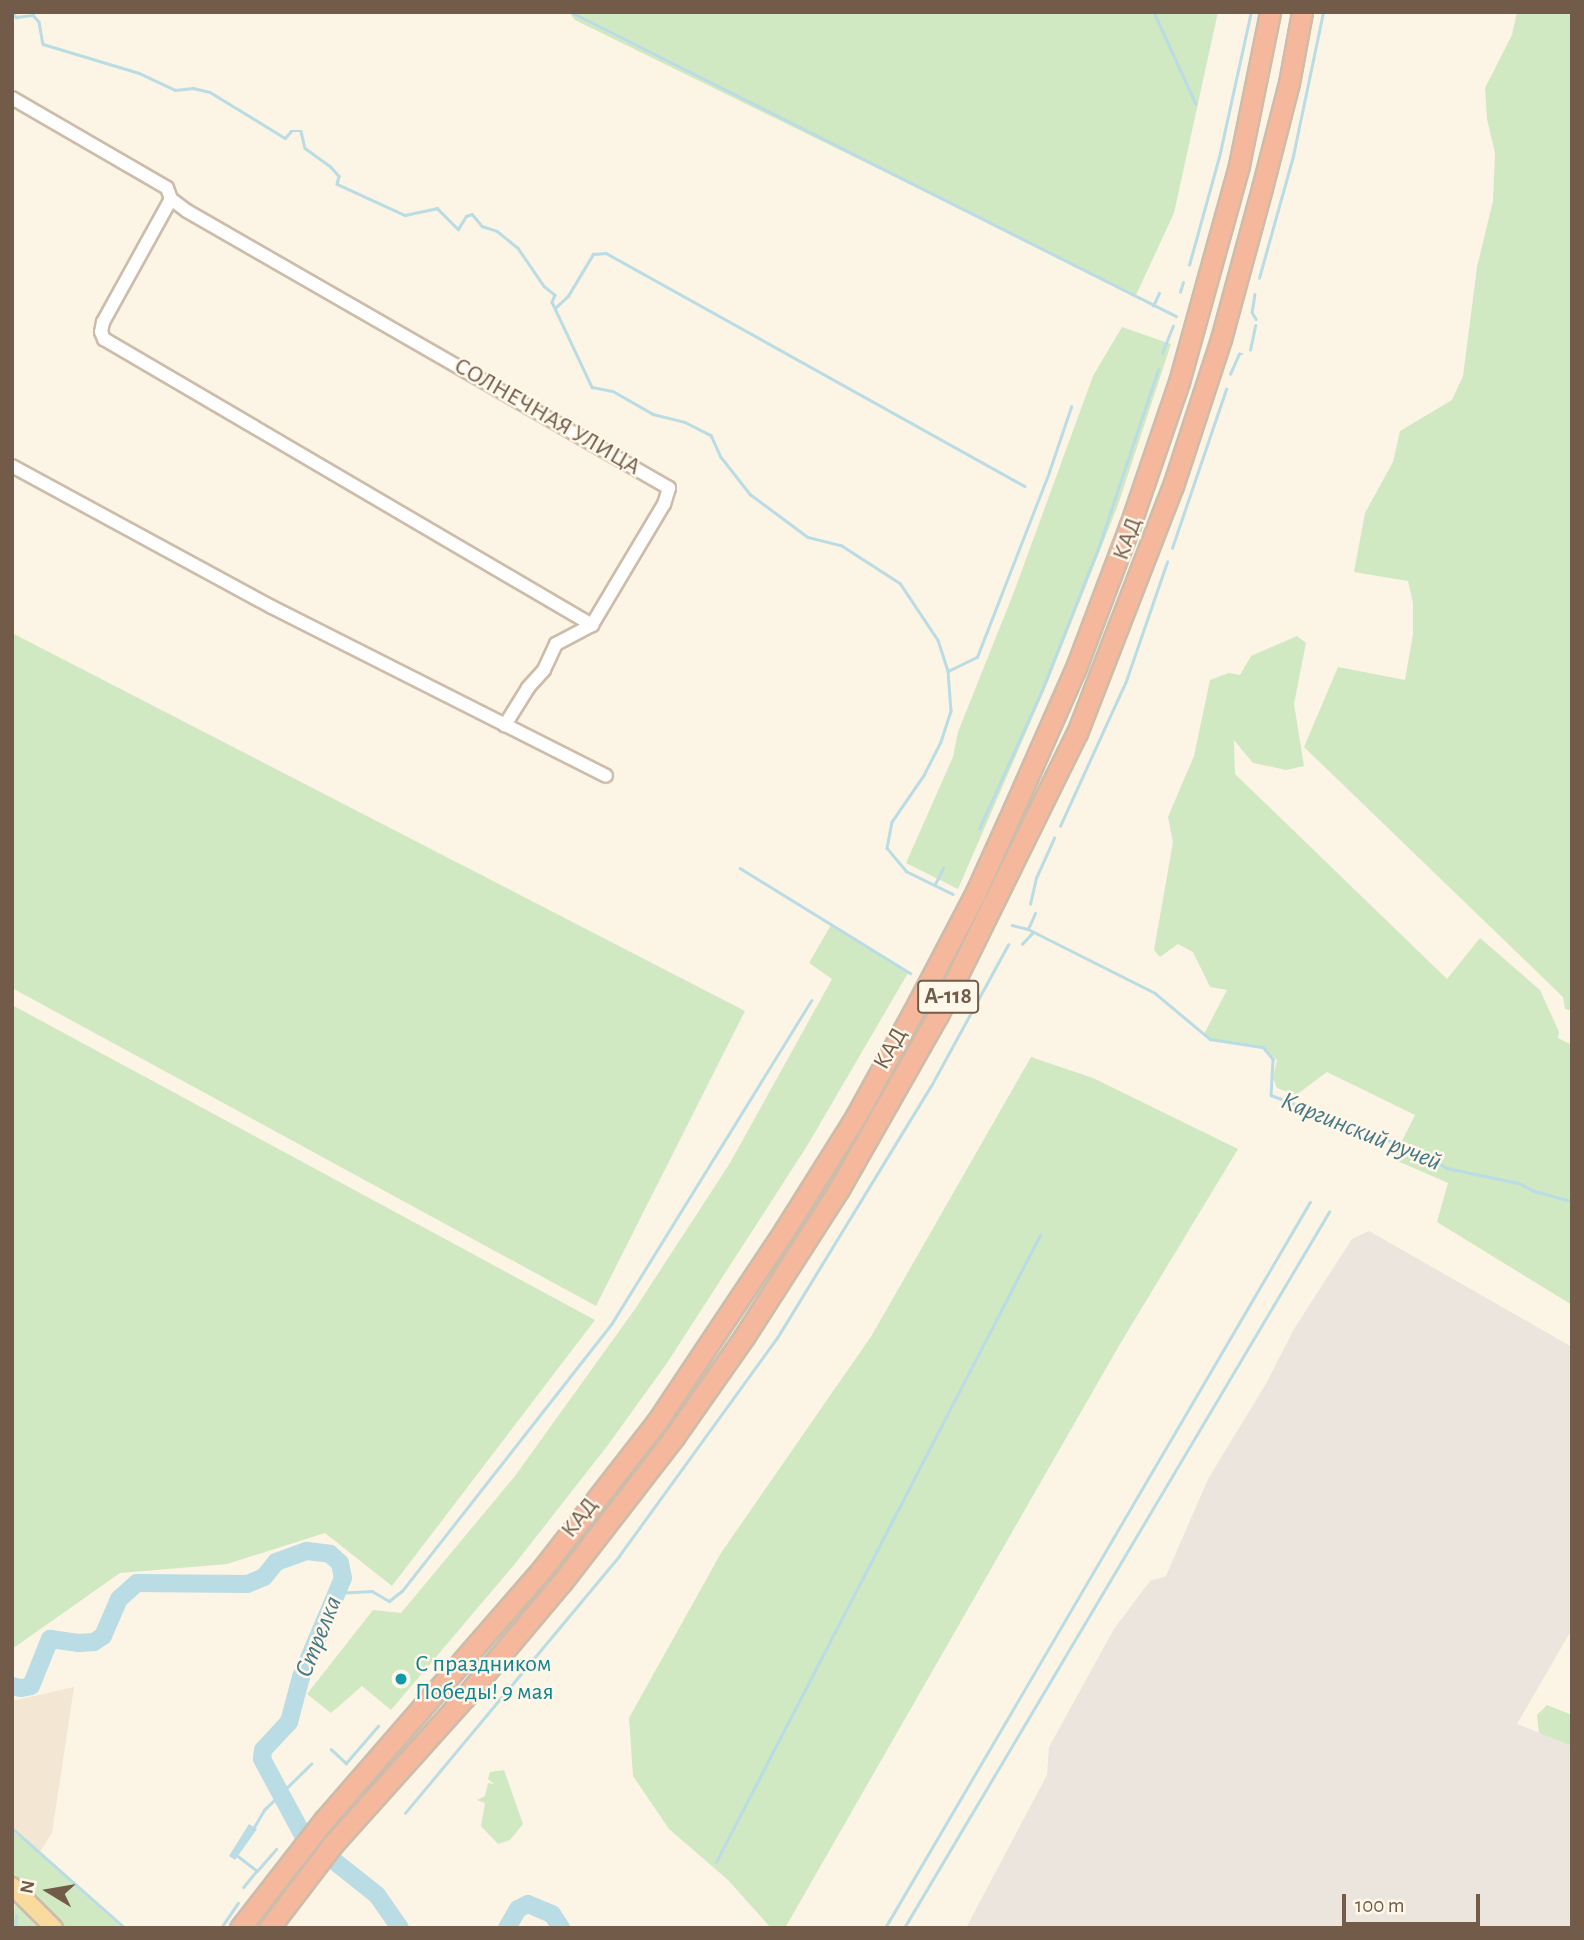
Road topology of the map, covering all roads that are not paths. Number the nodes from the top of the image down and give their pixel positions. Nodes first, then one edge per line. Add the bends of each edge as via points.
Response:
1 (1270, 12) edge
2 (1302, 12) edge
3 (12, 97) edge
4 (171, 199) junction
5 (12, 466) edge
6 (592, 625) junction
7 (505, 725) junction
8 (606, 776) dead end
9 (12, 1886) edge
10 (54, 1928) edge
11 (240, 1928) edge
12 (269, 1928) edge

1 - 11 highway, КАД / А-118 via 1239,164 1179,382 1077,665 963,917 856,1116 656,1423 543,1568 325,1819
2 - 12 highway, КАД / А-118 via 1289,82 1221,339 1173,486 1077,733 944,1004 839,1189 674,1437 562,1582 333,1844
3 - 4 street via 167,188
4 - 6 street via 103,322 104,339
4 - 6 street, СОЛНЕЧНАЯ УЛИЦА via 668,488 664,504
5 - 7 street via 272,607
6 - 7 street via 556,644 544,670
7 - 8 street
9 - 10 main road

